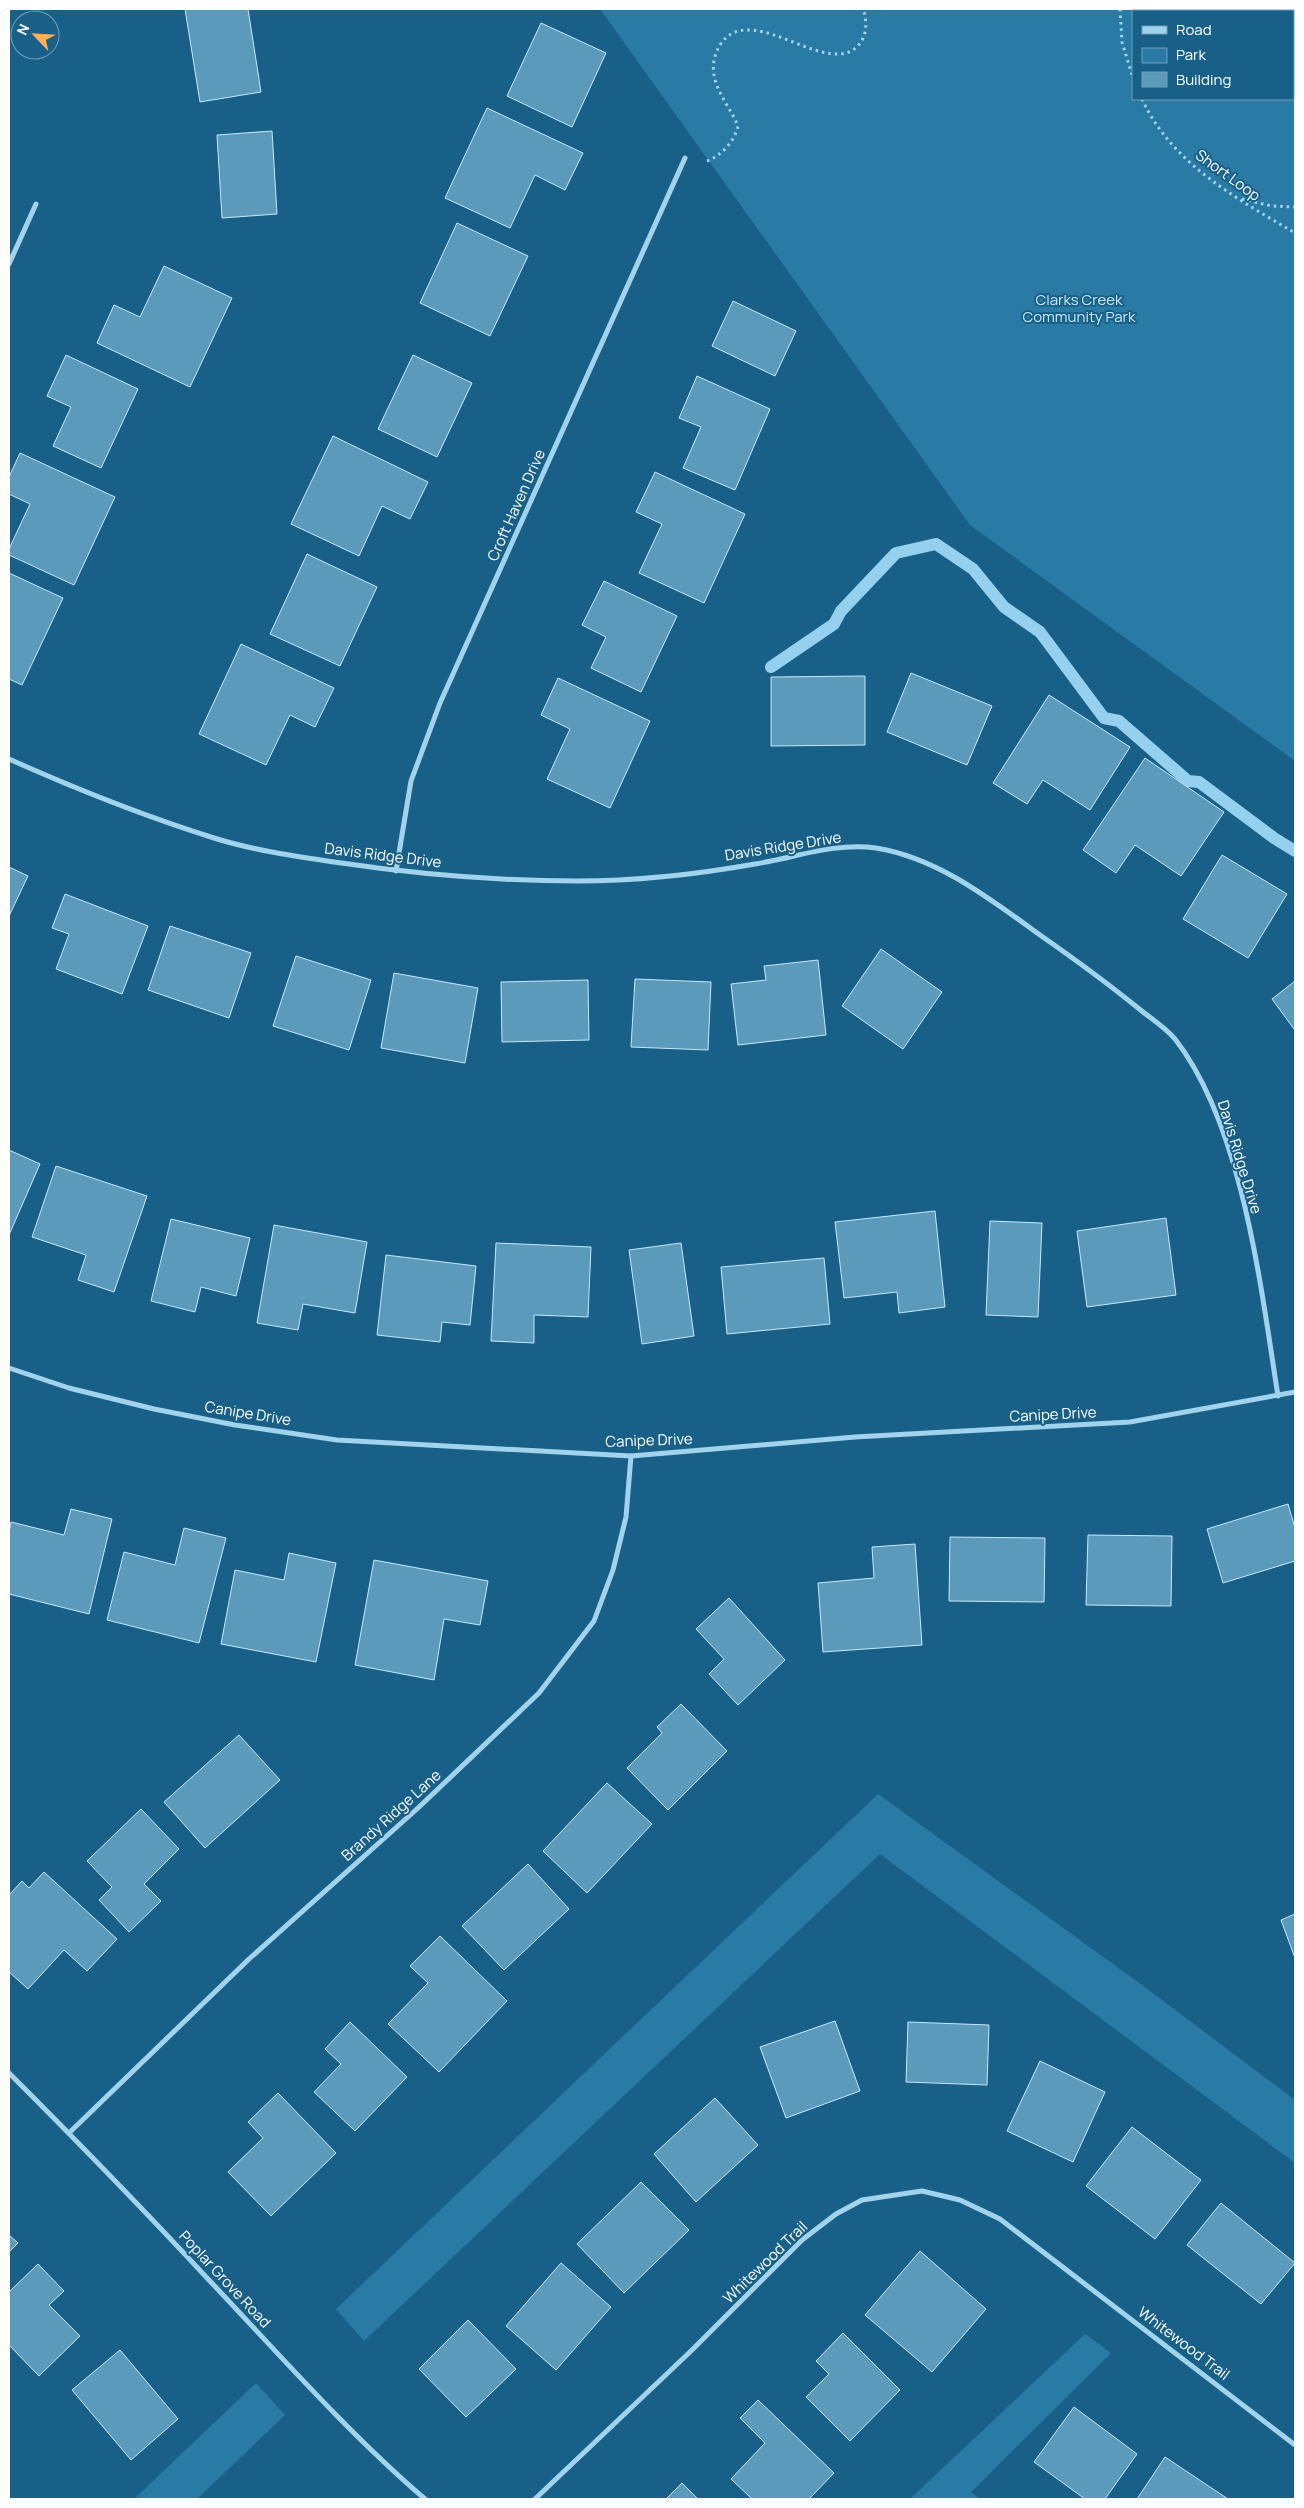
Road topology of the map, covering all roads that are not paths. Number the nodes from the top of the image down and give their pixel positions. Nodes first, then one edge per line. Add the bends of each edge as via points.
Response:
1 (685, 158) road end
2 (36, 204) dead end
3 (9, 264) edge
4 (9, 759) edge
5 (396, 871) junction
6 (9, 1368) edge
7 (1295, 1392) edge
8 (1278, 1396) junction
9 (631, 1456) junction
10 (9, 2073) edge
11 (69, 2133) junction
12 (1295, 2446) edge
13 (425, 2499) edge
14 (535, 2499) edge

1 - 5 street, Croft Haven Drive via 440,703 411,781
2 - 3 street
4 - 5 street, Davis Ridge Drive via 82,792 217,839 288,855
5 - 8 street, Davis Ridge Drive via 485,879 582,881 671,875 753,865 829,850 872,848 905,855 982,892 1105,981 1172,1035 1191,1062 1216,1113 1241,1191
6 - 9 street, Canipe Drive via 69,1388 154,1409 319,1437
7 - 8 street, Canipe Drive
8 - 9 street, Canipe Drive via 1130,1422 856,1437
9 - 11 street, Brandy Ridge Lane via 626,1517 613,1570 594,1621 539,1693 418,1808 249,1960
10 - 11 street, Poplar Grove Road
11 - 13 street, Poplar Grove Road via 313,2391 388,2467
12 - 14 street, Whitewood Trail via 1000,2219 960,2200 922,2191 862,2200 836,2214 802,2240

